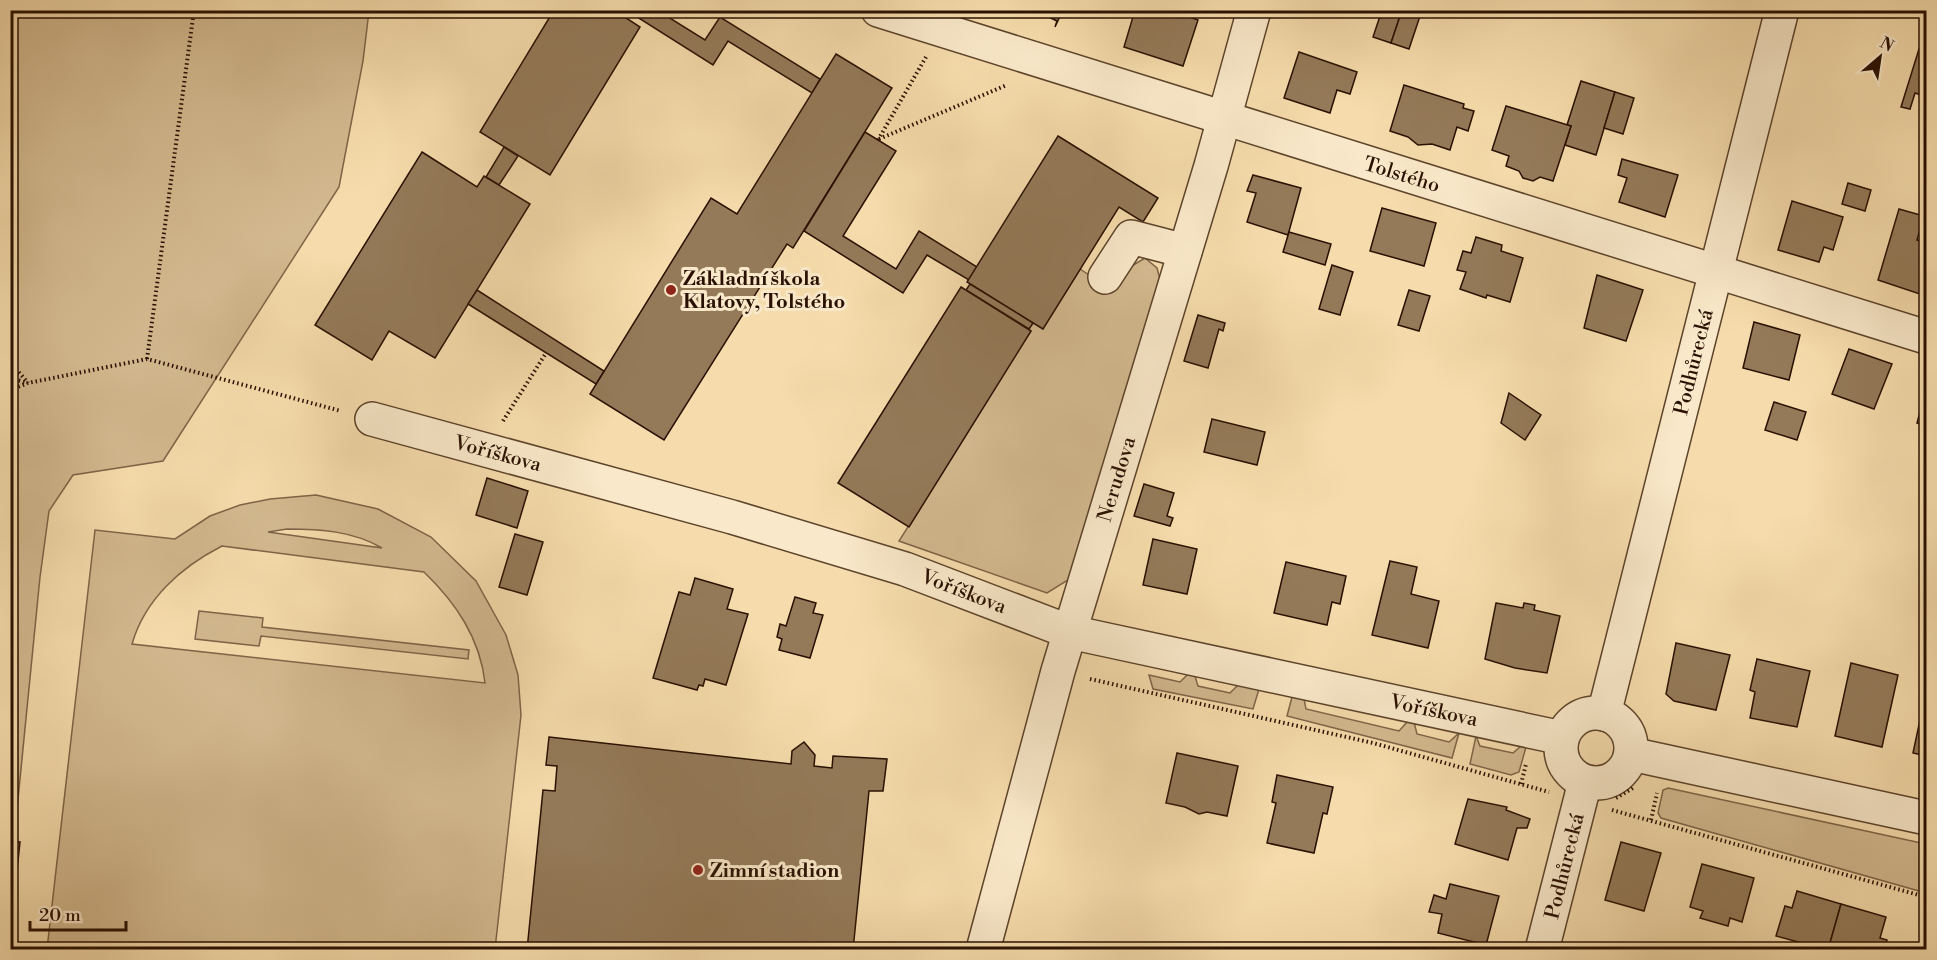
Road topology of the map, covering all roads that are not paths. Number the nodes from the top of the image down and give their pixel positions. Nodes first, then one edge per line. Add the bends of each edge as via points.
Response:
1 (878, 10) edge
2 (1254, 10) edge
3 (1782, 10) edge
4 (1224, 120) junction
5 (1185, 251) junction
6 (1717, 271) junction
7 (1105, 278) dead end
8 (1926, 337) edge
9 (372, 419) road end
10 (1070, 632) junction
11 (1604, 714) junction
12 (1562, 738) junction
13 (1631, 754) junction
14 (1585, 783) junction
15 (1926, 818) edge
16 (983, 950) edge
17 (1542, 950) edge

1 - 4 street, Tolstého
2 - 4 street, Nerudova
3 - 6 street, Podhůrecká
4 - 5 street, Nerudova
4 - 6 street, Tolstého
5 - 7 street via 1131,237
5 - 10 street, Nerudova
6 - 8 street, Tolstého
6 - 11 street, Podhůrecká
9 - 10 street, Voříškova via 894,565
10 - 12 street, Voříškova
10 - 16 street, Nerudova
11 - 12 street via 1577,718
11 - 13 street via 1623,726 1631,742
12 - 14 street via 1561,757 1566,768
13 - 14 street via 1615,779
13 - 15 street
14 - 17 street, Podhůrecká

